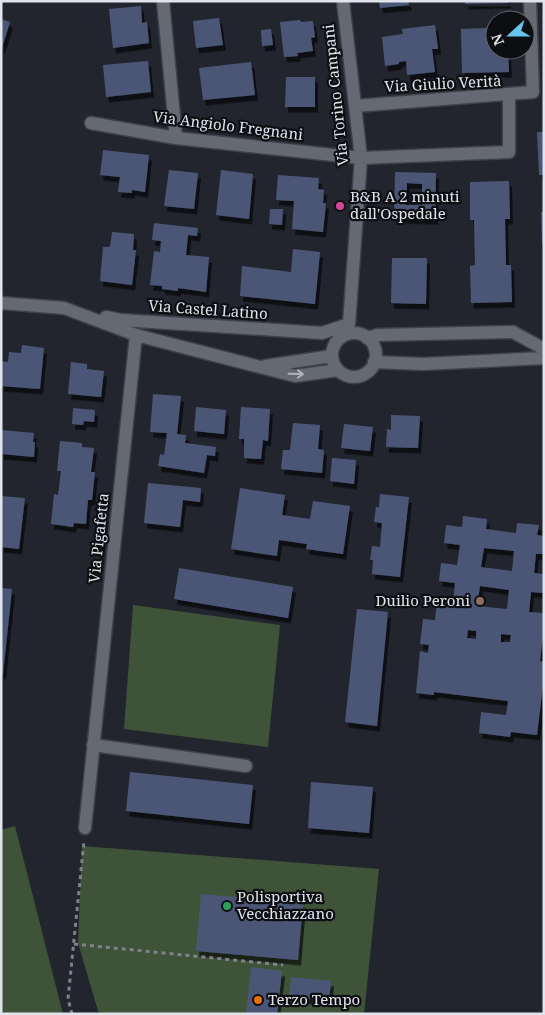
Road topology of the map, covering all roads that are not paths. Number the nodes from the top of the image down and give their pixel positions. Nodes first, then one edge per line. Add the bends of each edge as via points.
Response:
1 (163, 1) edge
2 (343, 1) edge
3 (530, 1) edge
4 (509, 95) junction
5 (356, 106) junction
6 (91, 123) dead end
7 (176, 138) junction
8 (361, 158) junction
9 (1, 303) edge
10 (64, 308) junction
11 (347, 330) junction
12 (136, 335) junction
13 (367, 338) junction
14 (544, 349) edge
15 (332, 356) junction
16 (544, 358) edge
17 (374, 362) junction
18 (256, 367) junction
19 (338, 370) junction
20 (93, 745) junction
21 (246, 766) dead end
22 (85, 828) road end

1 - 7 street
2 - 5 street, Via Torino Campani
3 - 4 street via 533,92
4 - 5 street, Via Giulio Verità
4 - 8 street, Via Giulio Verità via 509,152
5 - 8 street, Via Torino Campani
6 - 7 street, Via Angiolo Fregnani
7 - 8 street, Via Angiolo Fregnani
8 - 11 street, Via Torino Campani
9 - 10 street, Via Castel Latino
10 - 11 street, Via Castel Latino via 121,320 322,333
10 - 12 street, Via Castel Latino
11 - 13 street
11 - 15 street via 335,344
12 - 18 street, Via Castel Latino
12 - 20 street, Via Pigafetta
13 - 14 street via 378,335 513,332
13 - 17 street via 375,349
15 - 18 street, Via Castel Latino
15 - 19 street
16 - 17 street via 423,364
17 - 19 street via 366,374 359,376 344,375
18 -> 19 street, Via Castel Latino via 295,376
20 - 21 street
20 - 22 street, Via Pigafetta

